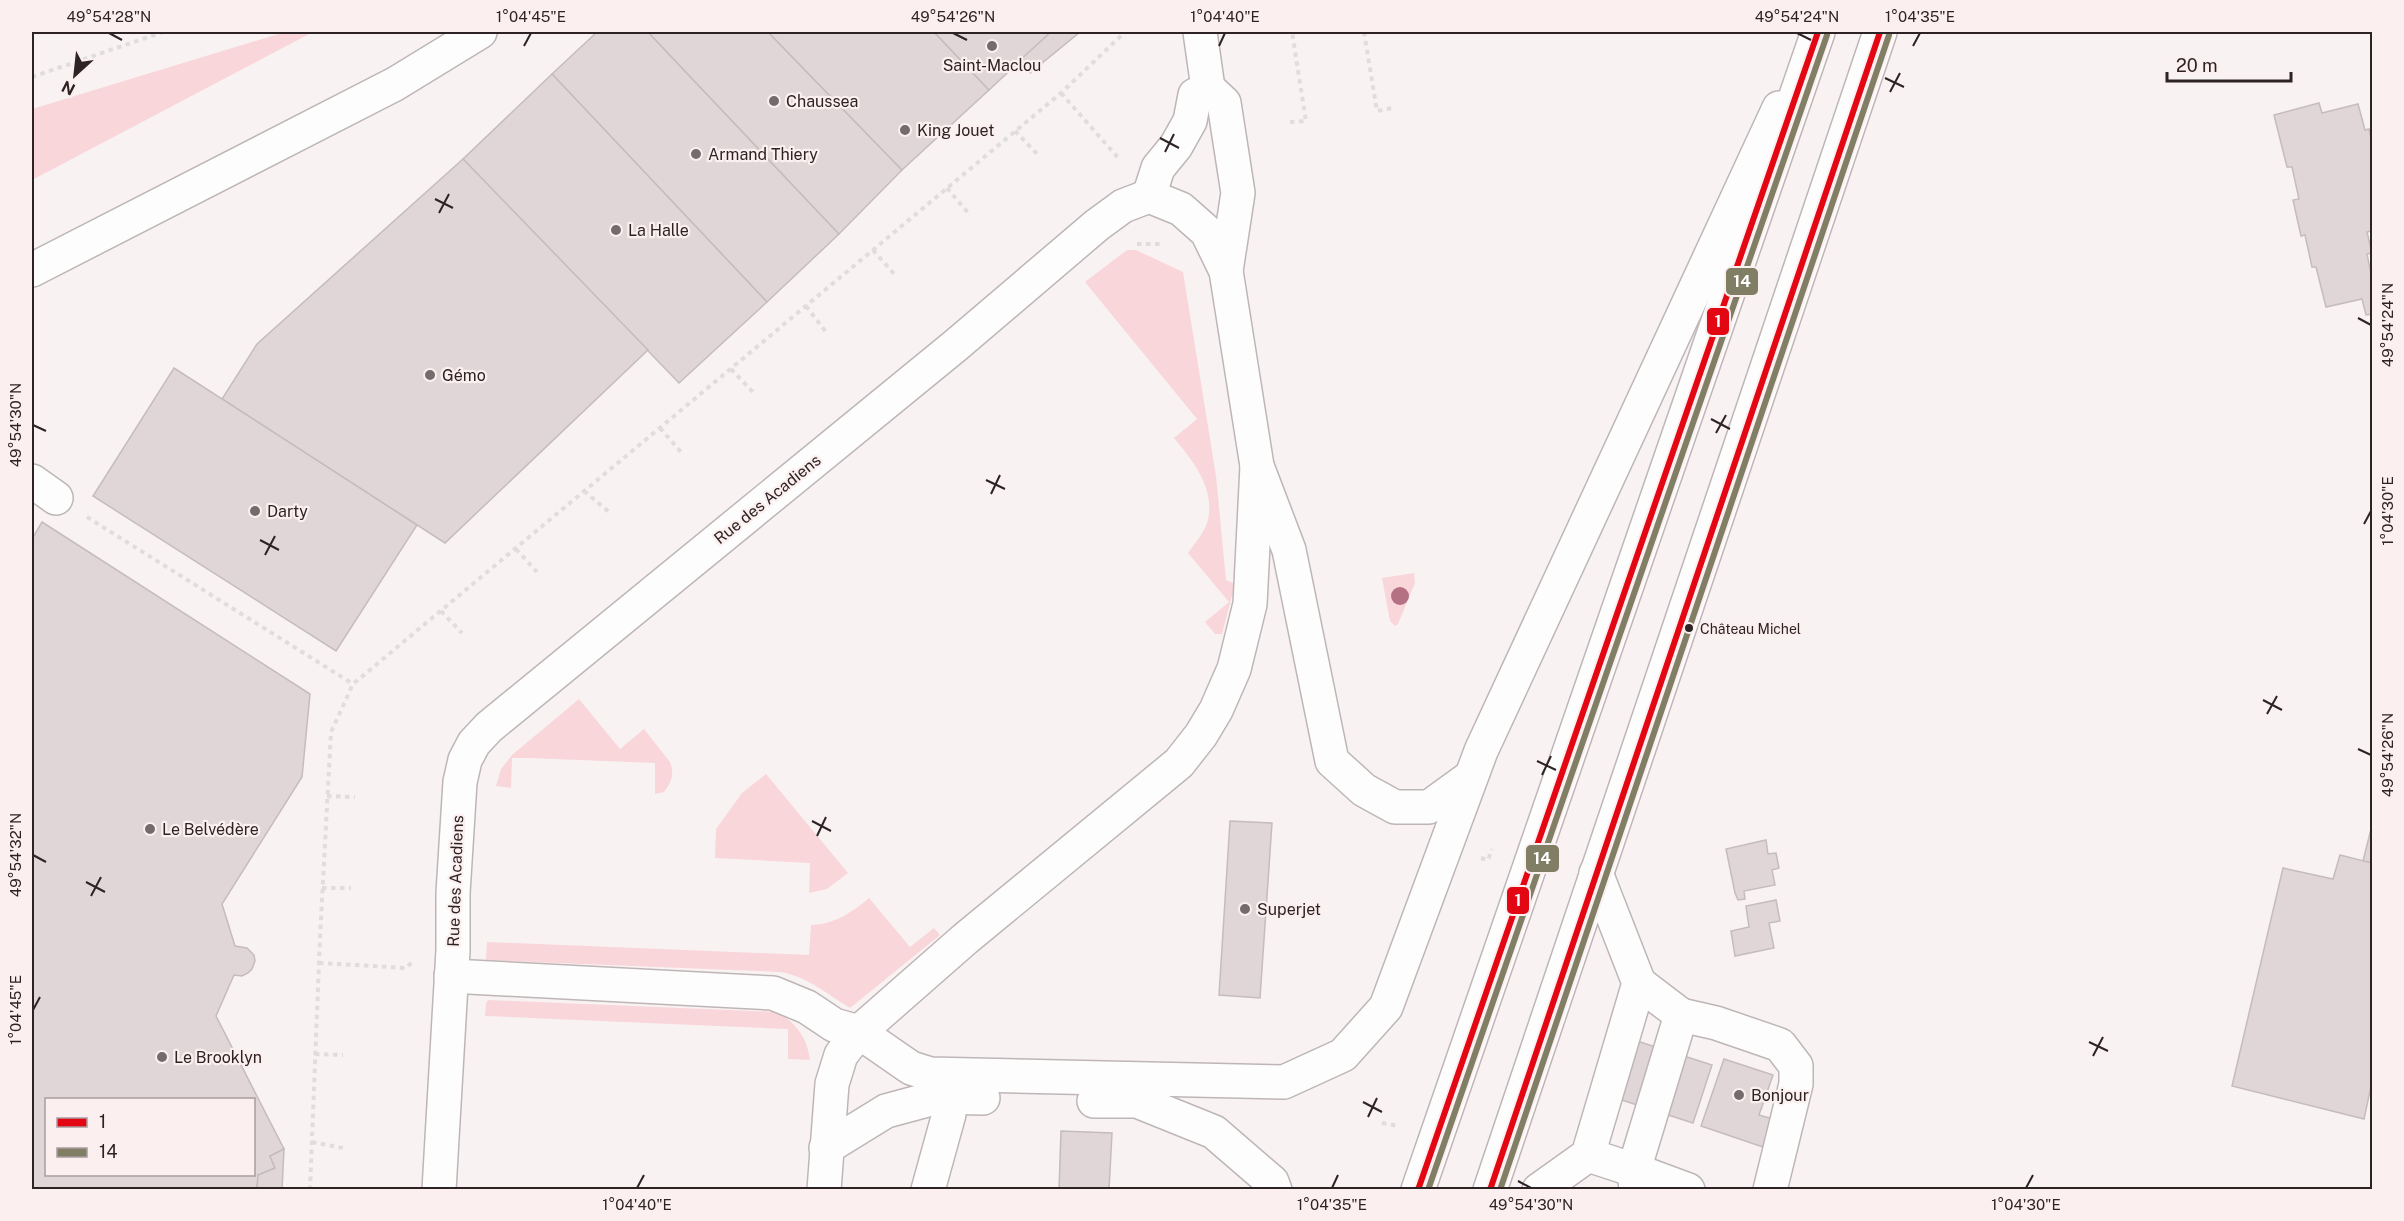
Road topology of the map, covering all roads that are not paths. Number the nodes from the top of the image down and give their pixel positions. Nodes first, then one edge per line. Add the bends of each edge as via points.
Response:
1 (480, 32) edge
2 (1200, 32) edge
3 (1816, 32) edge
4 (1880, 32) edge
5 (1208, 88) junction
6 (1149, 196) junction
7 (32, 270) edge
8 (1226, 271) junction
9 (1257, 466) junction
10 (1469, 778) junction
11 (1596, 873) junction
12 (452, 963) junction
13 (1639, 983) junction
14 (1681, 1015) junction
15 (859, 1032) junction
16 (950, 1086) junction
17 (826, 1148) junction
18 (1588, 1155) junction
19 (1635, 1180) edge
20 (439, 1190) edge
21 (824, 1190) edge
22 (928, 1190) edge
23 (1275, 1190) edge
24 (1418, 1190) edge
25 (1490, 1190) edge
26 (1539, 1190) edge
27 (1688, 1190) edge
28 (1770, 1190) edge

1 - 7 street via 394,84
2 - 5 street
3 - 10 street
3 - 24 street
4 - 11 street
5 - 6 street via 1195,95 1190,121 1158,168
5 - 8 street via 1224,103 1238,193
6 - 8 street via 1181,209 1207,232
6 - 12 street, Rue des Acadiens via 1123,206 1097,225 474,742 460,782
8 - 9 street
9 - 10 street via 1289,550 1332,761 1364,790 1395,807 1429,807
9 - 15 street via 1250,604 1234,669 1201,735 1179,763
10 - 16 street via 1386,1007 1343,1055 1284,1083
11 - 13 street
11 - 25 street
12 - 15 street via 773,993 807,1007 834,1025
12 - 20 street, Rue des Acadiens
13 - 14 street
13 - 18 street
14 - 19 street
14 - 28 street via 1780,1045 1796,1066 1796,1084
15 - 16 street via 911,1068
15 - 17 street via 841,1054 832,1084
16 - 17 street via 938,1097 886,1111
16 - 22 street via 950,1114
16 - 23 street via 1137,1101 1214,1132 1272,1182
17 - 21 street
18 - 19 street
18 - 26 street
19 - 27 street

